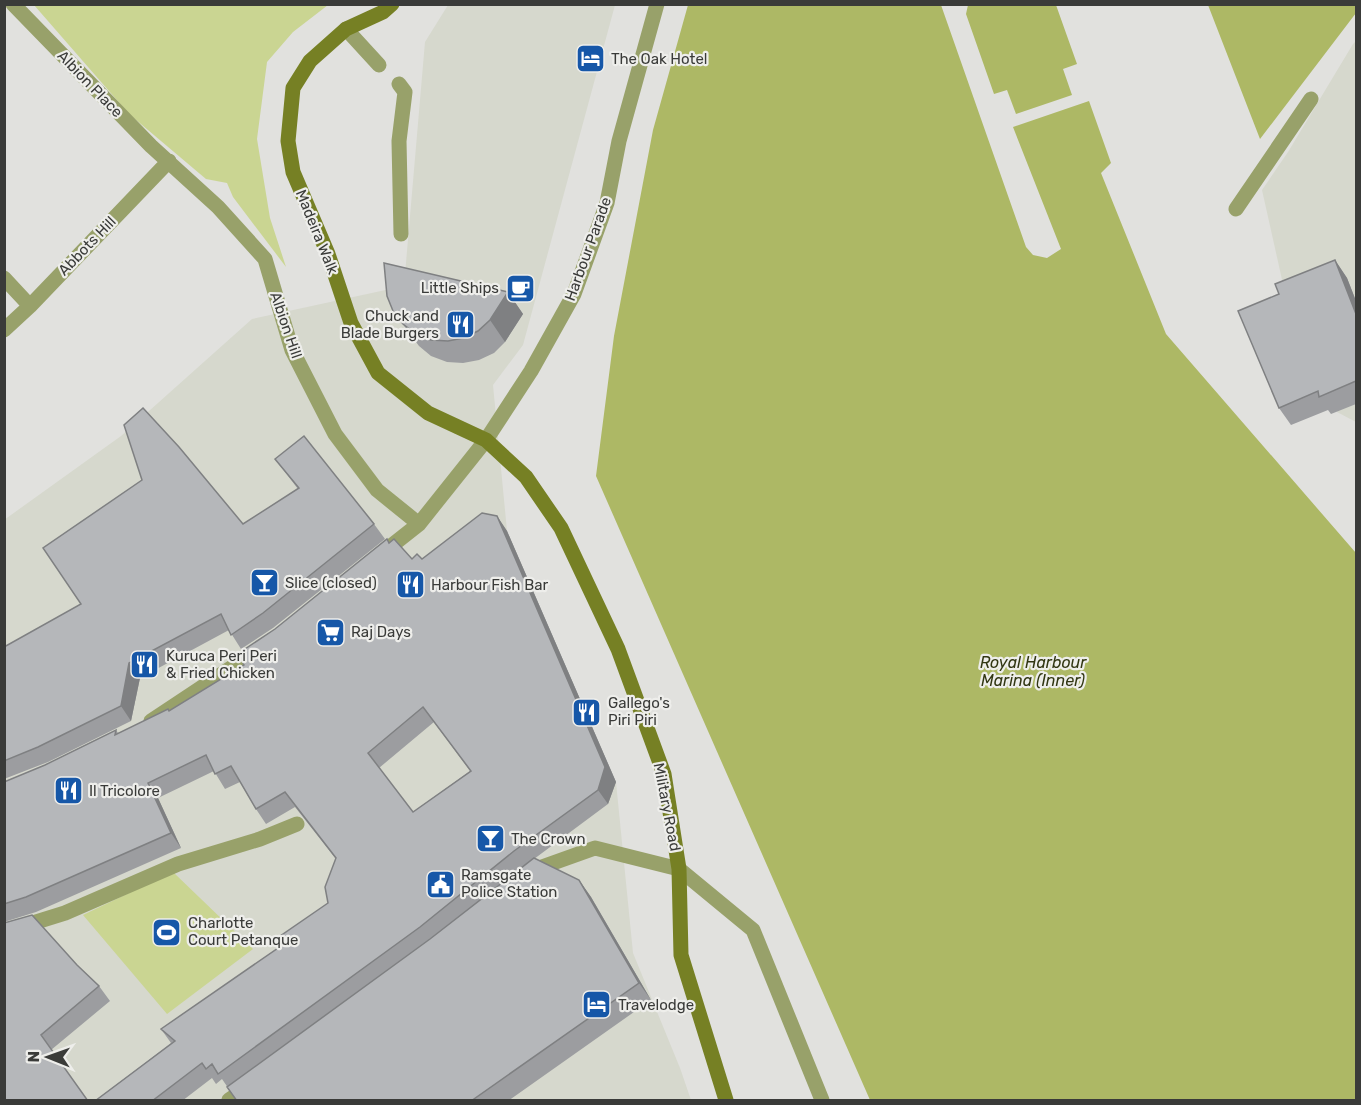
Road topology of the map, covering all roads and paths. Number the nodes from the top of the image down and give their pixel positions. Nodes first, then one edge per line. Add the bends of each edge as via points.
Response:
1 (13, 4) edge
2 (392, 4) edge
3 (657, 4) edge
4 (346, 29) junction
5 (379, 65) dead end
6 (399, 84) dead end
7 (1311, 99) dead end
8 (169, 161) junction
9 (1236, 209) dead end
10 (401, 234) dead end
11 (4, 278) edge
12 (30, 306) junction
13 (4, 330) edge
14 (486, 440) junction
15 (419, 524) junction
16 (372, 561) edge
17 (270, 642) edge
18 (138, 728) edge
19 (297, 824) edge
20 (679, 869) junction
21 (520, 883) edge
22 (4, 932) edge
23 (267, 1073) edge
24 (229, 1101) edge
25 (726, 1101) edge
26 (822, 1101) edge

1 - 8 street, Albion Place
2 - 4 main road, Madeira Walk
3 - 14 street, Harbour Parade via 607,203 574,294
4 - 5 street
4 - 14 main road, Madeira Walk via 310,61 293,88 288,141 293,172 328,254 351,323 378,373 428,413
6 - 10 street via 405,92 399,141
7 - 9 street
8 - 12 street, Abbots Hill
8 - 15 street, Albion Hill via 265,259 292,351 335,434 377,490
11 - 12 street
12 - 13 street, Abbots Hill
14 - 15 street, Harbour Parade
14 - 20 main road, Military Road via 526,477 561,528 618,649 664,774
15 - 16 street, Harbour Parade
17 - 18 street
19 - 22 street via 178,864 65,913
20 - 21 street via 595,848 539,868
20 - 25 main road via 681,955
20 - 26 street, Military Road via 753,930
23 - 24 street

